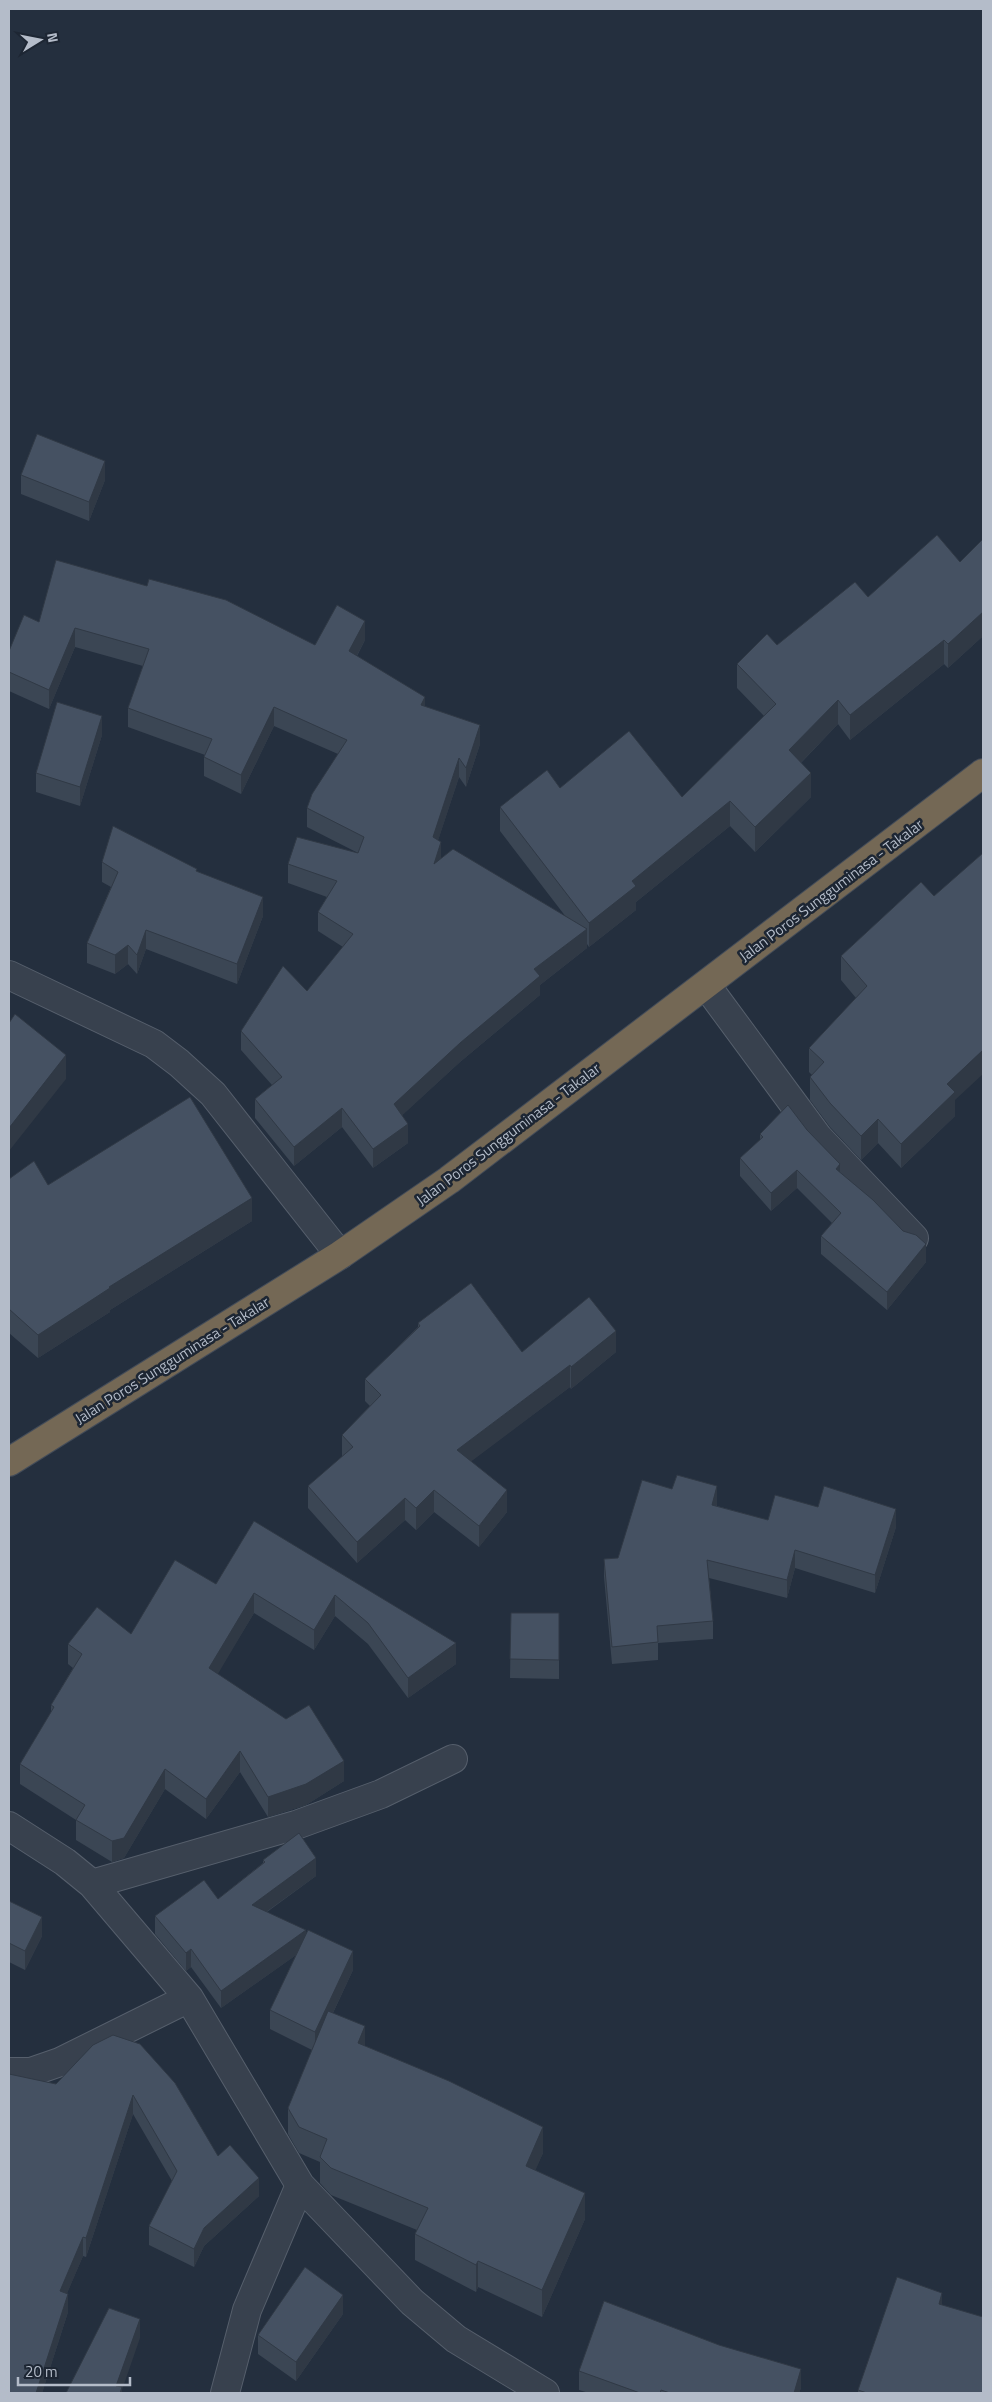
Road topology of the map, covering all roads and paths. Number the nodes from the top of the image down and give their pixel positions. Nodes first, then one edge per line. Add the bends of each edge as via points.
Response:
1 (983, 773) edge
2 (9, 975) edge
3 (706, 985) junction
4 (914, 1238) edge
5 (340, 1255) junction
6 (9, 1462) edge
7 (453, 1759) dead end
8 (9, 1826) edge
9 (92, 1884) junction
10 (188, 1998) junction
11 (9, 2072) edge
12 (300, 2185) junction
13 (225, 2393) edge
14 (545, 2393) edge

1 - 3 highway, Jalan Poros Sungguminasa - Takalar
2 - 5 street via 154,1044 179,1063 213,1094
3 - 4 street via 818,1137
3 - 5 highway, Jalan Poros Sungguminasa - Takalar via 449,1180
5 - 6 highway, Jalan Poros Sungguminasa - Takalar
7 - 9 street via 381,1794 296,1825
8 - 9 street via 66,1862
9 - 10 street
10 - 11 street via 60,2062 31,2072
10 - 12 street
12 - 13 street via 247,2310
12 - 14 street via 412,2302 456,2339

